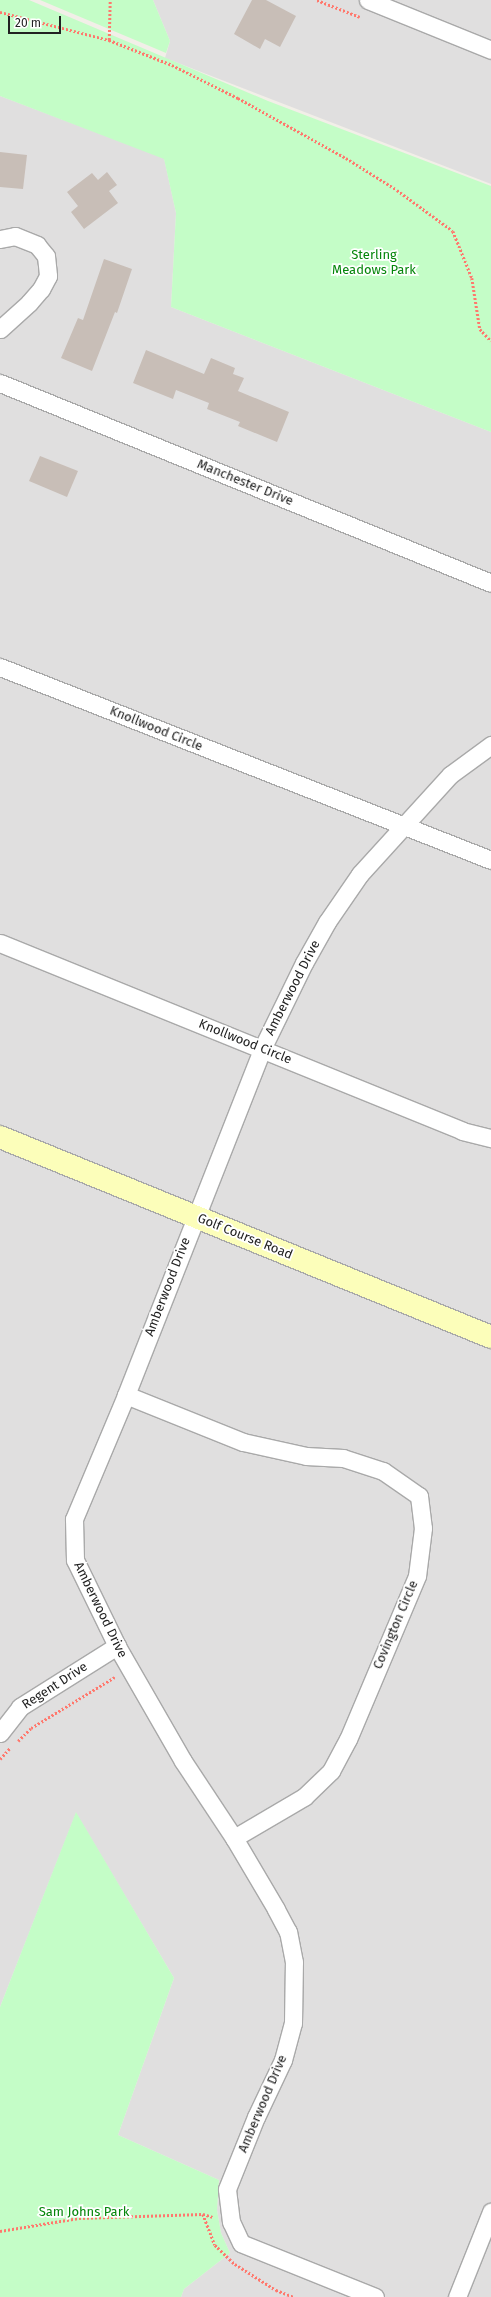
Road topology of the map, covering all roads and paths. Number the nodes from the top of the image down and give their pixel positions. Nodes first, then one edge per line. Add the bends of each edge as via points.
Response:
1 (110, 0) edge
2 (368, 0) edge
3 (0, 12) edge
4 (110, 40) junction
5 (491, 50) edge
6 (0, 239) edge
7 (0, 329) edge
8 (491, 341) edge
9 (0, 383) edge
10 (491, 583) edge
11 (0, 667) edge
12 (491, 745) edge
13 (402, 826) junction
14 (491, 860) edge
15 (0, 943) edge
16 (262, 1049) junction
17 (0, 1137) edge
18 (491, 1138) edge
19 (196, 1217) junction
20 (491, 1337) edge
21 (126, 1395) junction
22 (116, 1646) junction
23 (129, 1668) junction
24 (0, 1733) edge
25 (0, 1758) edge
26 (234, 1838) junction
27 (491, 2212) edge
28 (231, 2222) junction
29 (0, 2231) edge
30 (375, 2297) edge
31 (457, 2297) edge

1 - 4 path
2 - 5 street
3 - 4 path
4 - 8 path via 179,69 238,98 346,158 397,190 453,231 472,278 480,329
6 - 7 street via 15,236 37,245 46,256 48,276 29,303
9 - 10 street, Manchester Drive
11 - 13 street, Knollwood Circle
12 - 13 street, Amberwood Drive via 450,775
13 - 14 street, Knollwood Circle
13 - 16 street, Amberwood Drive via 360,874 327,922 286,997
15 - 16 street, Knollwood Circle
16 - 18 street, Knollwood Circle via 462,1131
16 - 19 street, Amberwood Drive
17 - 19 street, Golf Course Road
19 - 20 street, Golf Course Road
19 - 21 street, Amberwood Drive
21 - 22 street, Amberwood Drive via 74,1519 75,1560
21 - 26 street, Covington Circle via 243,1442 306,1456 343,1458 383,1471 419,1496 423,1528 417,1576 348,1739 331,1771 304,1797
22 - 23 street, Amberwood Drive
22 - 24 street, Regent Drive via 20,1707
23 - 25 path via 31,1728
23 - 26 street, Amberwood Drive via 183,1761
26 - 28 street, Amberwood Drive via 288,1932 294,1962 293,2023 283,2060 227,2189
27 - 31 street
28 - 29 path via 203,2214 79,2218
28 - 30 street, Amberwood Drive via 241,2243

